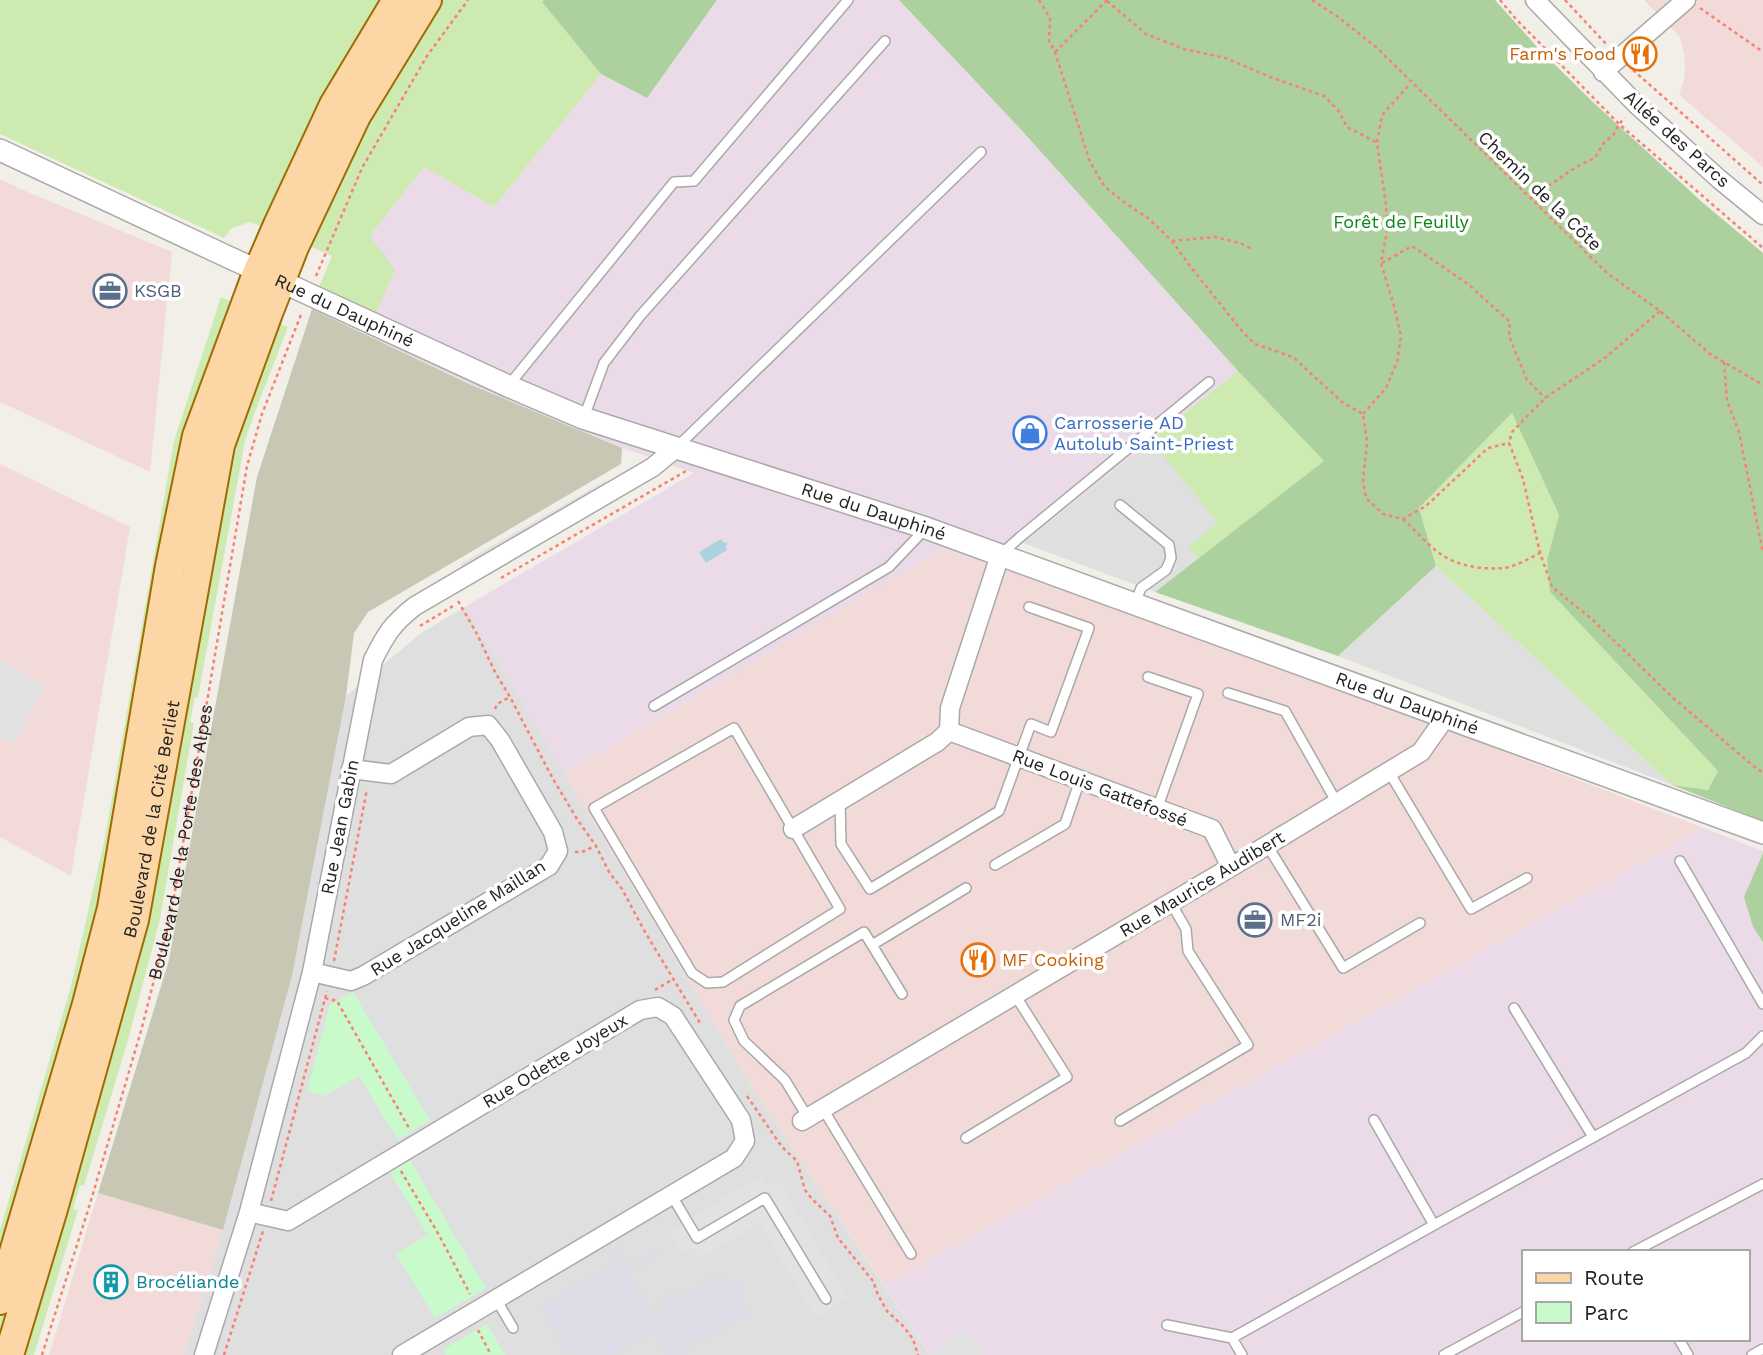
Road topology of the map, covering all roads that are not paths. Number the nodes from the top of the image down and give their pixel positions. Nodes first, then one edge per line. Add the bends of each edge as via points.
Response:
1 (397, 0) edge
2 (427, 0) edge
3 (848, 0) edge
4 (1535, 0) edge
5 (1692, 3) edge
6 (885, 41) dead end
7 (1603, 72) junction
8 (0, 150) edge
9 (981, 152) dead end
10 (1763, 215) edge
11 (269, 276) junction
12 (1209, 382) dead end
13 (508, 386) junction
14 (583, 418) junction
15 (676, 448) junction
16 (1120, 505) dead end
17 (926, 528) junction
18 (1000, 555) junction
19 (1135, 604) junction
20 (1029, 607) dead end
21 (1148, 677) dead end
22 (1228, 692) dead end
23 (654, 706) dead end
24 (1443, 716) junction
25 (949, 731) junction
26 (1019, 757) junction
27 (351, 769) junction
28 (1389, 772) junction
29 (1080, 780) junction
30 (840, 801) junction
31 (1337, 803) junction
32 (1157, 809) junction
33 (793, 828) junction
34 (1763, 833) edge
35 (1268, 845) junction
36 (1681, 862) dead end
37 (995, 865) dead end
38 (1231, 867) junction
39 (1527, 878) dead end
40 (966, 888) dead end
41 (1171, 903) junction
42 (1420, 923) dead end
43 (872, 945) junction
44 (312, 972) junction
45 (902, 994) dead end
46 (1015, 995) junction
47 (1763, 1004) edge
48 (1514, 1008) dead end
49 (1763, 1036) edge
50 (811, 1116) junction
51 (1374, 1120) dead end
52 (1120, 1121) dead end
53 (1593, 1137) junction
54 (966, 1138) dead end
55 (1763, 1184) edge
56 (671, 1196) junction
57 (249, 1212) junction
58 (1434, 1225) junction
59 (1637, 1250) edge
60 (911, 1254) dead end
61 (496, 1299) junction
62 (826, 1299) dead end
63 (0, 1300) edge
64 (1522, 1313) edge
65 (1167, 1325) dead end
66 (513, 1328) dead end
67 (1232, 1338) junction
68 (1763, 1349) edge
69 (413, 1352) edge
70 (9, 1355) edge
71 (204, 1355) edge
72 (1242, 1355) edge
73 (1444, 1355) edge
74 (1752, 1355) edge

1 - 11 main road via 334,105
2 - 11 main road via 356,116 294,247
3 - 13 lane via 694,181 674,182
4 - 7 street, Allée des Parcs
5 - 7 street
6 - 14 lane via 640,316 604,363
7 - 10 street, Allée des Parcs
8 - 11 street, Rue du Dauphiné
9 - 15 lane
11 - 13 street, Rue du Dauphiné
11 - 63 main road, Boulevard de la Cité Berliet via 197,436 170,566 112,908
11 - 70 main road, Boulevard de la Cité Berliet via 220,445 134,920
12 - 18 lane
13 - 14 street, Rue du Dauphiné
14 - 15 street, Rue du Dauphiné
15 - 17 street, Rue du Dauphiné
15 - 27 street, Rue Jean Gabin via 653,467 400,618 373,660
16 - 19 lane via 1169,545 1171,558 1166,570 1141,588
17 - 18 street, Rue du Dauphiné
17 - 23 lane via 890,567
18 - 19 street, Rue du Dauphiné
18 - 25 street via 950,708
19 - 24 street, Rue du Dauphiné
20 - 26 lane via 1089,628 1051,732 1031,724
21 - 32 lane via 1198,694
22 - 31 lane via 1285,711
24 - 28 street, Rue Maurice Audibert via 1421,752
24 - 34 street, Rue du Dauphiné
25 - 26 street, Rue Louis Gattefossé
25 - 30 street
26 - 29 street, Rue Louis Gattefossé
26 - 30 lane via 999,811 870,889 841,844
27 - 44 street, Rue Jean Gabin
27 - 44 street, Rue Jacqueline Maillan via 391,774 469,727 488,725 553,832 558,851 549,866 363,976 351,981
28 - 31 street, Rue Maurice Audibert
28 - 39 lane via 1471,909
29 - 32 street, Rue Louis Gattefossé
29 - 37 lane via 1065,824
30 - 33 street
31 - 35 street, Rue Maurice Audibert
32 - 38 street, Rue Louis Gattefossé via 1212,830
33 - 33 lane via 840,909 723,982 706,983 692,974 594,808 734,728
35 - 38 street, Rue Maurice Audibert
35 - 42 lane via 1343,968
36 - 47 lane
38 - 41 street, Rue Maurice Audibert
40 - 43 lane
41 - 46 street, Rue Maurice Audibert
41 - 52 lane via 1186,929 1188,951 1248,1045
43 - 45 lane
43 - 50 lane via 864,932 740,1006 734,1020 744,1041 785,1080
44 - 57 street, Rue Jean Gabin
46 - 50 street, Rue Maurice Audibert
46 - 54 lane via 1067,1077
48 - 53 lane
49 - 53 lane via 1745,1053
50 - 60 lane
51 - 58 lane
53 - 58 lane
55 - 59 lane
56 - 57 street, Rue Odette Joyeux via 734,1158 745,1141 741,1120 673,1016 658,1007 640,1010 288,1221
56 - 61 street, Rue Odette Joyeux
56 - 62 lane via 697,1238 765,1198
57 - 71 street, Rue Jean Gabin
58 - 67 lane
61 - 66 lane
61 - 69 street, Rue Odette Joyeux
64 - 73 lane
65 - 67 lane
67 - 72 lane
68 - 74 lane

